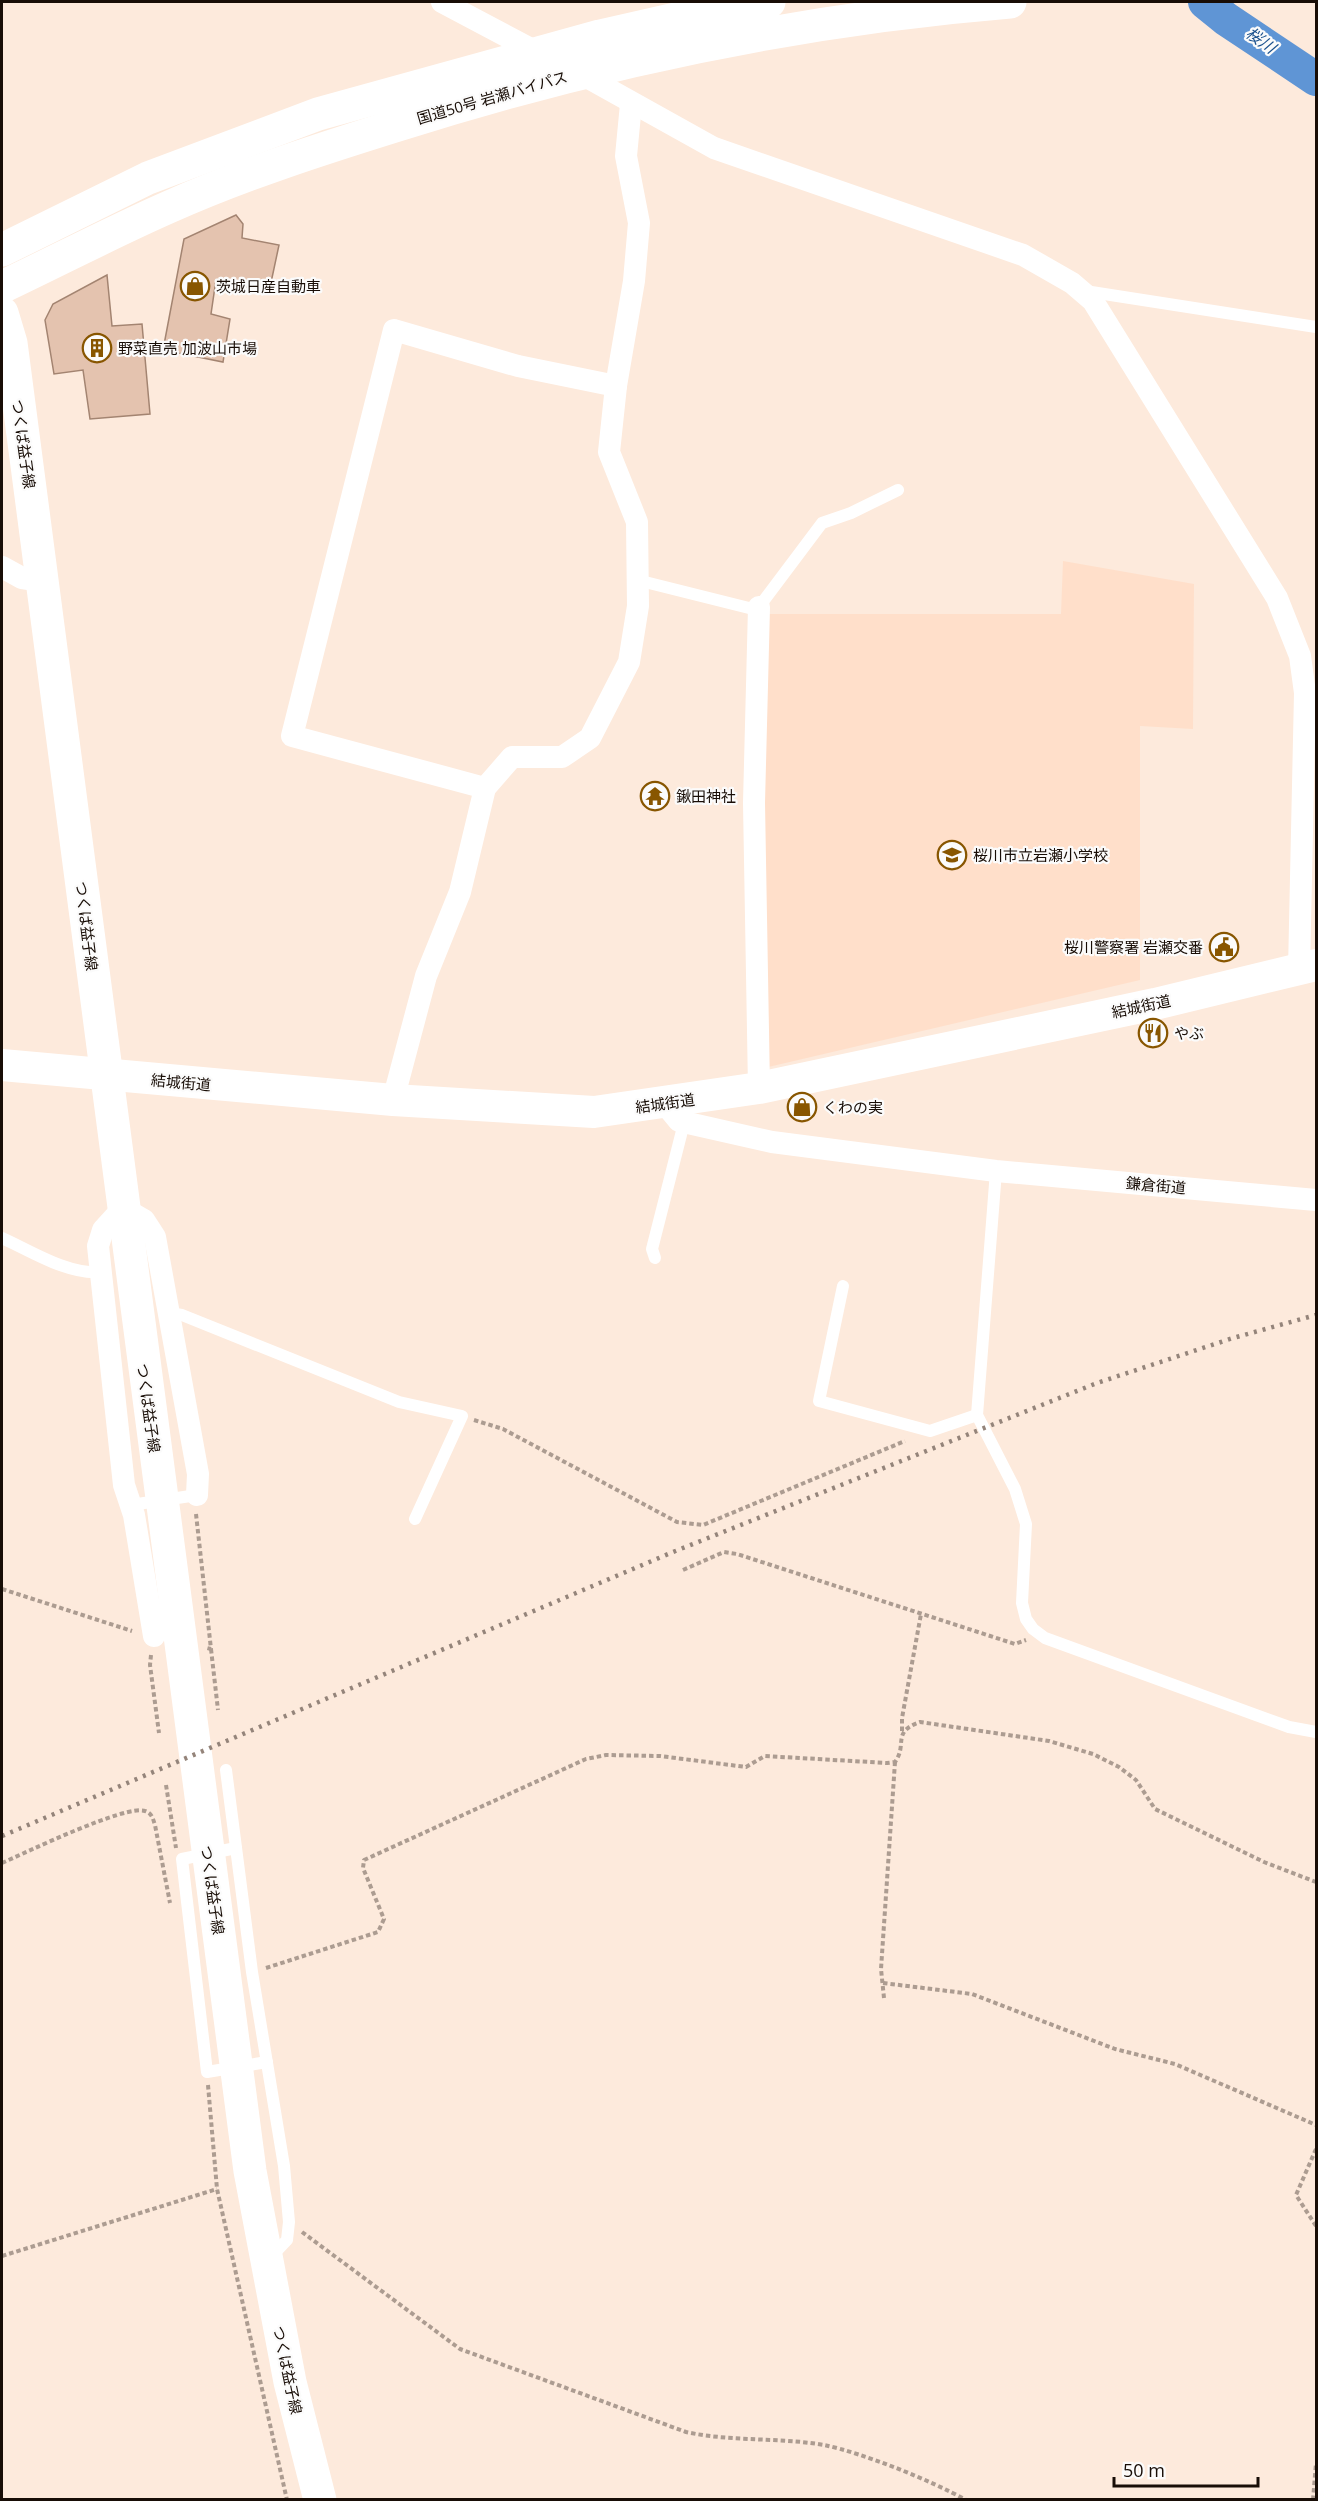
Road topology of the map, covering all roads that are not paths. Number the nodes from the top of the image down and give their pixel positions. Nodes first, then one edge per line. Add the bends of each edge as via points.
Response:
1 (442, 2) edge
2 (769, 2) edge
3 (1010, 2) edge
4 (537, 53) junction
5 (579, 72) junction
6 (631, 104) junction
7 (2, 250) edge
8 (2, 287) edge
9 (1081, 291) junction
10 (2, 313) edge
11 (1317, 327) edge
12 (616, 386) junction
13 (898, 490) dead end
14 (2, 567) edge
15 (637, 580) junction
16 (42, 581) junction
17 (759, 607) junction
18 (485, 788) junction
19 (1308, 967) edge
20 (2, 1065) edge
21 (106, 1075) junction
22 (759, 1088) junction
23 (393, 1100) junction
24 (675, 1113) junction
25 (996, 1171) junction
26 (1317, 1200) edge
27 (123, 1208) junction
28 (2, 1238) edge
29 (655, 1258) dead end
30 (100, 1272) junction
31 (843, 1286) dead end
32 (169, 1313) junction
33 (976, 1415) junction
34 (197, 1495) joint
35 (131, 1505) junction
36 (415, 1519) dead end
37 (154, 1636) road end
38 (1317, 1732) edge
39 (226, 1770) dead end
40 (236, 1848) junction
41 (252, 1972) junction
42 (198, 1983) junction
43 (267, 2062) junction
44 (266, 2262) junction
45 (320, 2499) edge

1 - 4 street
2 - 4 main road, 国道50号 岩瀬バイパス via 693,15
3 - 5 main road, 国道50号 岩瀬バイパス via 850,20 698,46
4 - 5 street
4 - 7 main road, 国道50号 岩瀬バイパス via 318,114 148,178
5 - 6 street
5 - 8 main road, 国道50号 岩瀬バイパス via 310,153 170,207
6 - 9 street via 714,148 1023,255
6 - 12 street via 626,156 639,223 634,281
9 - 11 lane
9 - 19 street via 1093,301 1277,598 1300,656 1305,693
10 - 16 main road, つくば益子線 via 10,343
12 - 15 street via 609,452 637,522
12 - 18 street via 518,366 394,330 292,736
13 - 17 lane via 822,522
14 - 16 street via 22,578
15 - 17 lane via 749,608
15 - 18 street via 638,606 629,662 590,738 562,757 512,757
16 - 21 main road, つくば益子線
17 - 22 street via 754,803
18 - 23 street via 460,892 426,976
19 - 22 street, 結城街道 via 1155,1004
20 - 21 street, 結城街道
21 - 23 street, 結城街道
21 - 27 main road, つくば益子線
22 - 24 street, 結城街道
23 - 24 street, 結城街道
24 - 25 street, 鎌倉街道 via 772,1142
24 - 29 lane via 652,1249
25 - 26 street, 鎌倉街道
25 - 33 lane
27 - 30 street via 99,1236
27 - 32 street via 144,1220 155,1237
27 - 44 main road, つくば益子線 via 238,2079
28 - 30 lane via 72,1269
30 - 35 street via 124,1485
31 - 33 lane via 819,1401 930,1431
32 - 34 street via 198,1474
32 - 36 lane via 399,1402 462,1416
33 - 38 lane via 1015,1489 1026,1524 1022,1603 1033,1629 1045,1638 1289,1727
34 - 35 lane
35 - 37 street
39 - 40 lane
40 - 41 lane
40 - 42 lane via 182,1859
41 - 42 lane
41 - 43 lane
42 - 43 lane via 207,2072
43 - 44 lane via 289,2222 287,2240
44 - 45 main road, つくば益子線 via 290,2382

